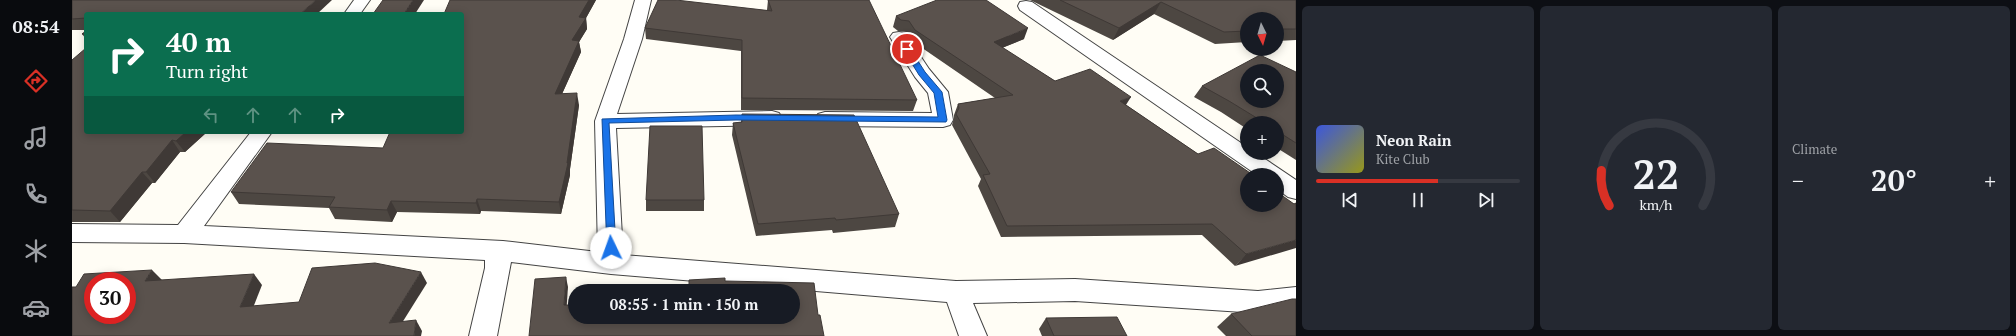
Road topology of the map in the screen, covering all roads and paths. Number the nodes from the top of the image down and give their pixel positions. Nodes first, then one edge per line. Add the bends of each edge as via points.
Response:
1 (362, 0) edge
2 (643, 0) edge
3 (1026, 6) dead end
4 (353, 12) edge
5 (899, 37) dead end
6 (604, 121) junction
7 (260, 134) edge
8 (1263, 168) edge
9 (1284, 183) edge
10 (1296, 191) edge
11 (184, 234) junction
12 (76, 238) edge
13 (502, 251) junction
14 (611, 264) junction
15 (956, 292) junction
16 (1296, 298) edge
17 (483, 336) edge
18 (973, 336) edge

1 - 4 street
2 - 6 street via 633,39
3 - 8 street
5 - 6 street via 922,73 938,92 943,120 800,118
6 - 14 street
7 - 11 street
9 - 10 street
11 - 12 street
11 - 13 street
13 - 14 street
13 - 17 street via 498,257 498,268
14 - 15 street
15 - 16 street via 1075,290 1258,302
15 - 18 street

